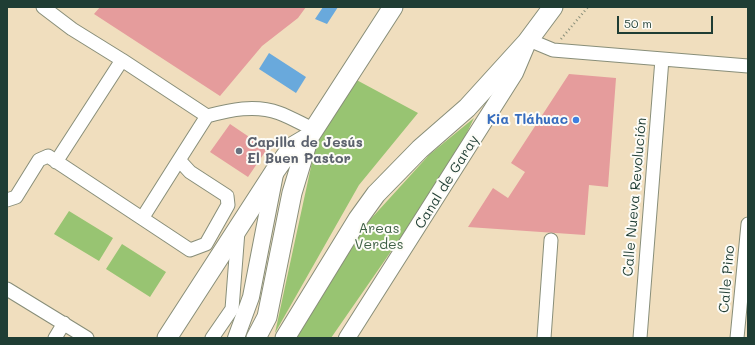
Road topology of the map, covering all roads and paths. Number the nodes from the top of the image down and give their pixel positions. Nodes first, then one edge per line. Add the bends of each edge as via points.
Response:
1 (43, 7) edge
2 (393, 7) edge
3 (553, 7) edge
4 (588, 7) edge
5 (572, 24) dead end
6 (528, 41) junction
7 (662, 59) junction
8 (122, 60) junction
9 (748, 66) edge
10 (208, 116) junction
11 (311, 133) junction
12 (179, 160) junction
13 (56, 162) junction
14 (275, 171) junction
15 (7, 200) edge
16 (143, 218) junction
17 (748, 224) edge
18 (239, 227) junction
19 (551, 240) dead end
20 (7, 289) edge
21 (64, 323) junction
22 (258, 334) edge
23 (55, 338) edge
24 (87, 338) edge
25 (167, 338) edge
26 (212, 338) edge
27 (236, 338) edge
28 (285, 338) edge
29 (347, 338) edge
30 (544, 338) edge
31 (640, 338) edge
32 (737, 338) edge

1 - 8 street via 72,29
2 - 11 highway
3 - 6 highway
4 - 5 path
6 - 7 street via 553,50
6 - 28 highway via 467,108 420,149 376,194
6 - 29 main road, Canal de Garay via 515,73
7 - 9 street
7 - 31 street, Calle Nueva Revolución
8 - 10 street
8 - 13 street
10 - 11 street via 254,108 278,112
10 - 12 street
11 - 14 highway via 292,147
11 - 22 highway via 292,192 270,304
12 - 16 street
12 - 16 street via 190,172 227,196 228,205 206,244 190,250
13 - 15 street via 48,156 39,160 16,197
13 - 16 street
14 - 18 highway
14 - 27 main road via 251,297
17 - 32 street, Calle Pino
18 - 25 highway
18 - 26 street via 232,310
19 - 30 street
20 - 21 street
21 - 23 street
21 - 24 street

